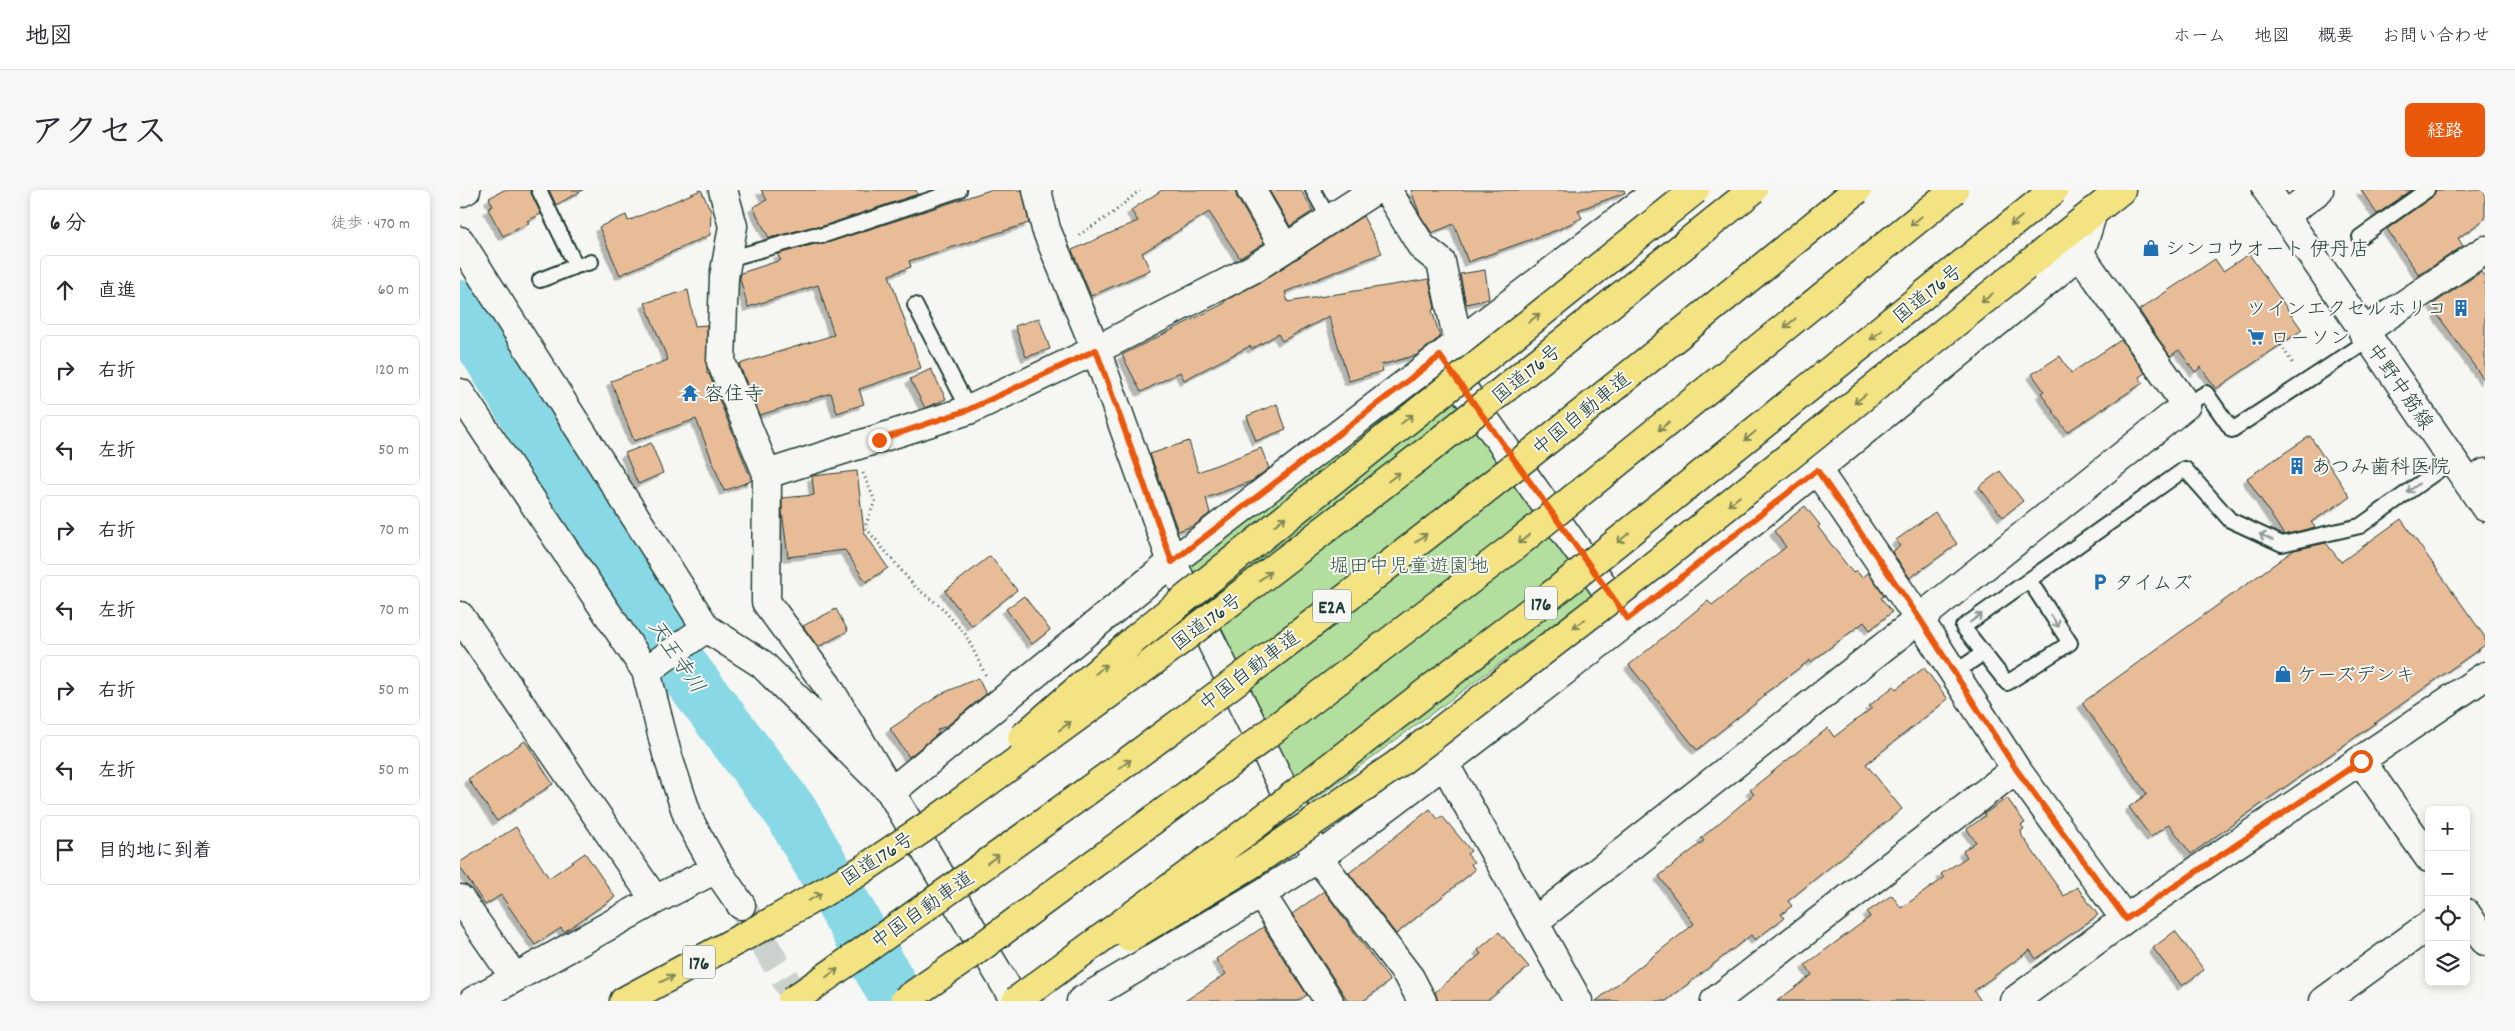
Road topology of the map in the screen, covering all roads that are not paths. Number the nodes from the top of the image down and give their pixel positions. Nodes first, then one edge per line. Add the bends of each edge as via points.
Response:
1 (466, 190) edge
2 (539, 190) edge
3 (722, 190) edge
4 (959, 190) edge
5 (1037, 190) edge
6 (1251, 190) edge
7 (1312, 190) edge
8 (1375, 190) edge
9 (1387, 190) edge
10 (1658, 190) edge
11 (1695, 190) edge
12 (1753, 190) edge
13 (1857, 190) edge
14 (1954, 190) edge
15 (2054, 190) edge
16 (2121, 190) edge
17 (2266, 190) edge
18 (2319, 190) edge
19 (2428, 190) edge
20 (460, 194) edge
21 (2094, 212) junction
22 (2284, 216) junction
23 (1330, 219) junction
24 (2360, 237) dead end
25 (460, 241) edge
26 (1284, 247) junction
27 (2485, 250) edge
28 (2080, 254) junction
29 (728, 259) junction
30 (591, 262) dead end
31 (576, 266) junction
32 (540, 280) dead end
33 (915, 305) dead end
34 (2366, 336) junction
35 (1449, 349) junction
36 (1096, 350) junction
37 (2186, 405) junction
38 (464, 406) edge
39 (968, 410) junction
40 (2453, 460) junction
41 (1817, 470) junction
42 (766, 474) junction
43 (2477, 479) edge
44 (2485, 508) edge
45 (1172, 562) junction
46 (2029, 580) junction
47 (460, 616) edge
48 (1628, 619) junction
49 (1920, 619) junction
50 (700, 632) junction
51 (1982, 654) junction
52 (654, 665) junction
53 (1954, 673) junction
54 (2485, 676) edge
55 (2361, 761) junction
56 (1445, 765) junction
57 (2016, 769) junction
58 (891, 792) junction
59 (936, 820) junction
60 (2425, 852) edge
61 (1318, 858) junction
62 (716, 869) junction
63 (1261, 894) junction
64 (460, 899) edge
65 (655, 900) junction
66 (741, 905) tunnel mouth
67 (2126, 919) junction
68 (2470, 919) edge
69 (1534, 922) junction
70 (2425, 927) edge
71 (2485, 941) edge
72 (514, 977) junction
73 (1417, 999) edge
74 (473, 1001) edge
75 (624, 1001) edge
76 (792, 1001) edge
77 (904, 1001) edge
78 (1016, 1001) edge
79 (1021, 1001) edge
80 (1081, 1001) edge
81 (1329, 1001) edge
82 (1578, 1001) edge
83 (1715, 1001) edge
84 (2014, 1001) edge
85 (2324, 1001) edge

1 - 20 street
2 - 31 lane
3 - 29 street via 733,226
4 - 29 lane via 821,236 814,235
5 - 36 street via 1046,228
6 - 26 street
7 - 23 lane
8 - 23 street
9 - 35 street via 1422,247 1441,262
10 - 35 street
59 -> 11 highway, bridge via 1136,638
59 -> 12 highway, 国道176号 / 176, bridge via 1150,664 1432,448
76 -> 13 highway, 中国自動車道 / E2A, bridge via 1171,730 1474,498
14 -> 77 highway, bridge via 1504,554 1194,789
15 -> 78 highway, 国道176号 / 176, bridge via 1546,599 1250,829
16 - 21 highway
17 - 22 street, 中野中筋線
18 - 22 street
19 - 24 lane
21 - 28 street
21 -> 79 highway, bridge via 1639,577 1396,765 1250,865
22 - 34 street, 中野中筋線
23 - 26 street
25 - 50 street
26 - 36 street via 1253,269
27 - 34 street
28 - 37 street
28 - 41 street
29 - 42 street via 724,277 721,362
30 - 31 lane
31 - 32 lane
33 - 39 lane
34 - 37 lane via 2232,430 2206,392
34 - 40 street, 中野中筋線
35 - 45 street
35 - 48 street
36 - 39 street
36 - 45 street
37 - 49 street
38 - 52 street
39 - 42 street
40 - 43 street, 中野中筋線
40 -> 46 lane via 2360,526 2282,544 2230,520 2185,469
41 - 48 street
41 - 49 street
42 - 58 street via 766,602 827,685
43 - 44 street, 中野中筋線
45 - 58 street
45 - 61 street
51 -> 46 lane via 1963,627
46 -> 51 lane via 2070,643 2007,683
47 - 65 street
48 - 56 street
49 - 53 street
49 - 69 street
50 - 52 street
50 - 58 street via 762,664
51 - 53 lane
52 - 62 street via 667,754 689,820
53 - 57 street
54 - 55 street
55 - 60 street
55 - 67 street
56 - 61 street
56 - 69 street
57 - 67 street
57 - 83 street
58 - 78 street
75 -> 59 highway, 国道176号 / 176, bridge via 858,872
61 - 63 street
61 - 73 street via 1410,978
62 - 65 street
62 - 66 street
63 - 80 street
63 - 81 street
64 - 72 street
65 - 72 street
67 - 84 street
68 - 71 street
69 - 82 street
70 - 85 street
72 - 74 street

